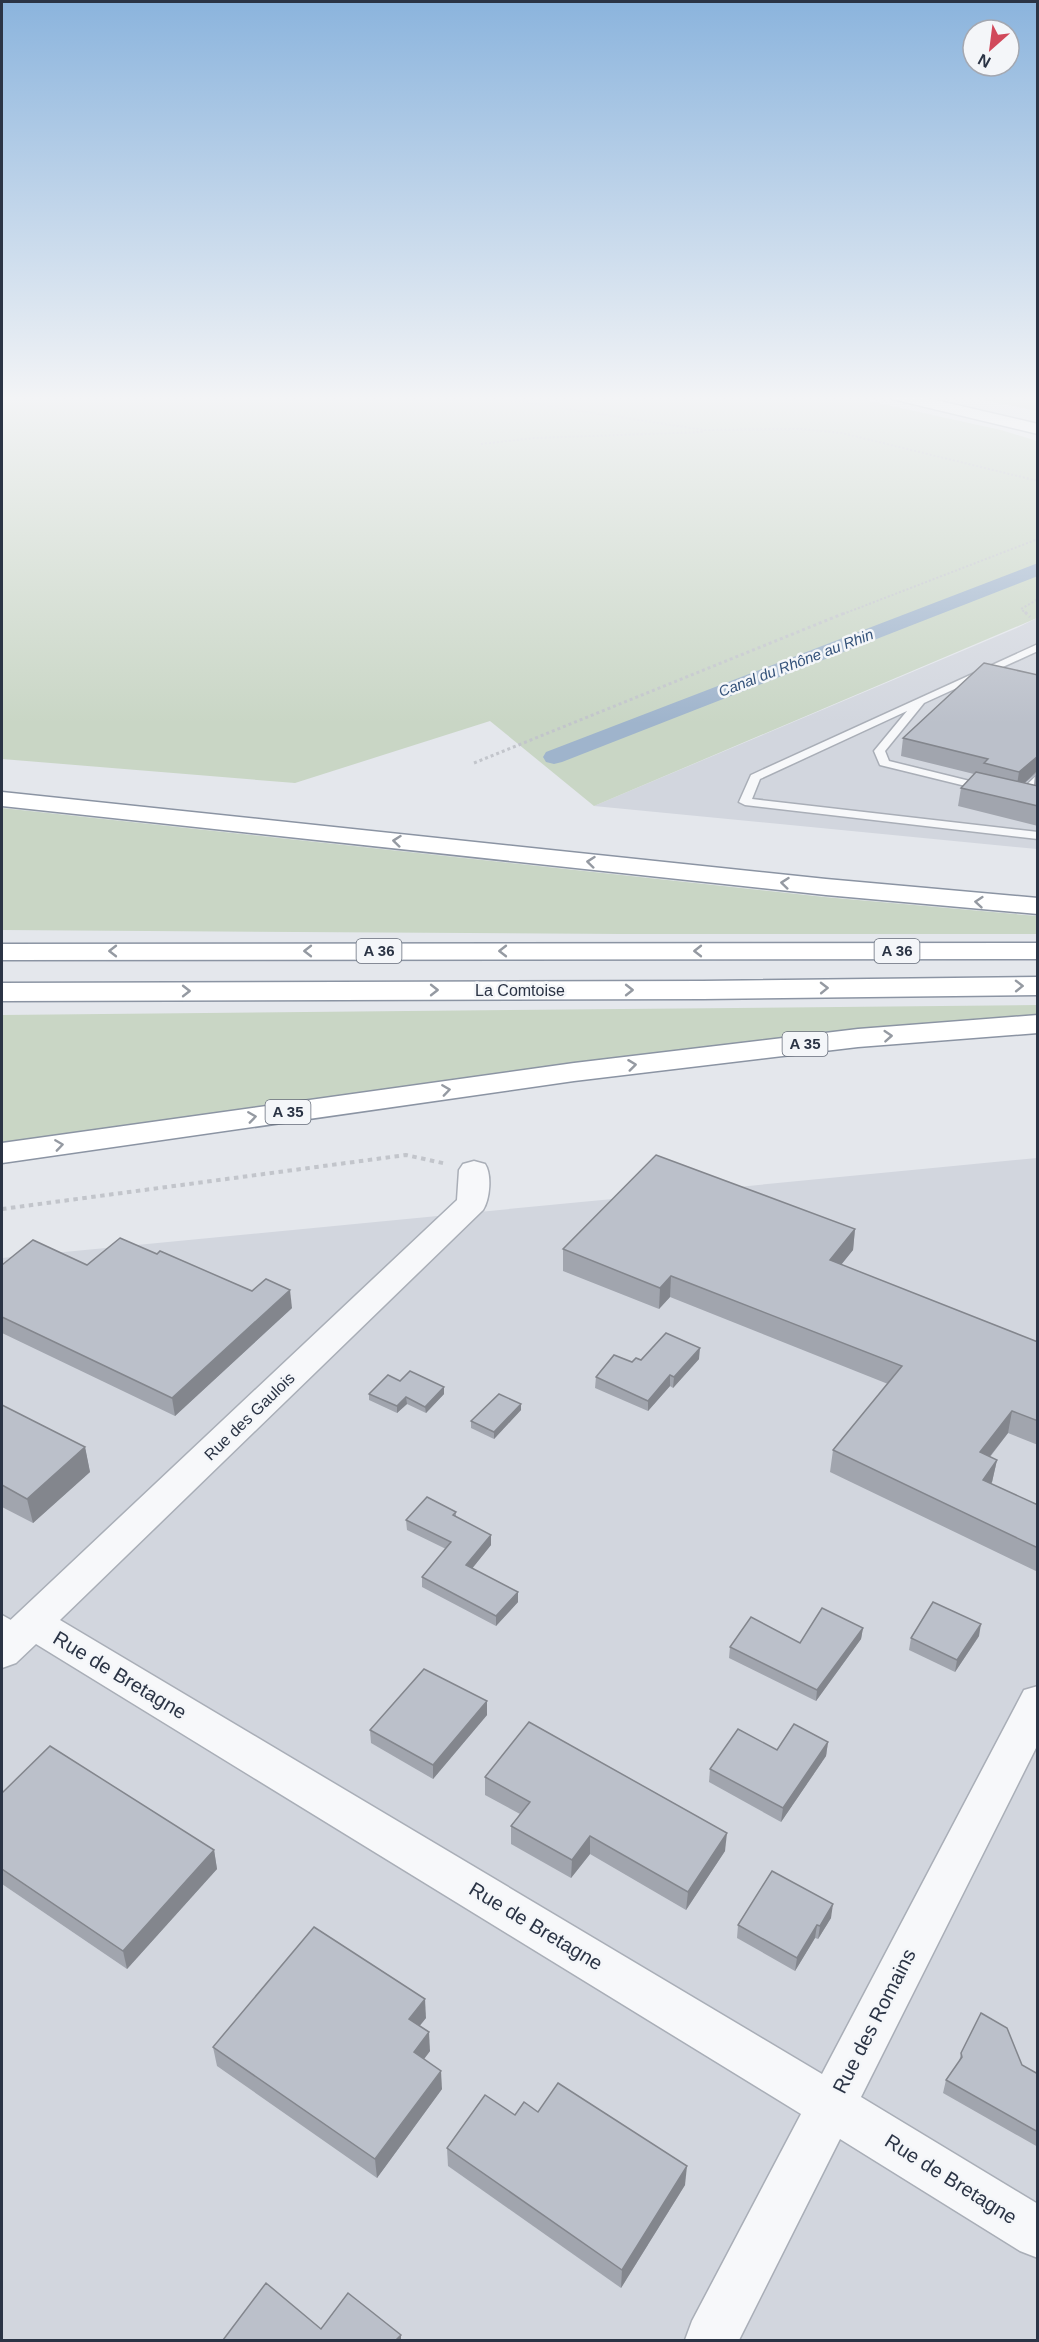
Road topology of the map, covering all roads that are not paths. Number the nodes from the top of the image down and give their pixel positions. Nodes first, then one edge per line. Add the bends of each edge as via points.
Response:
1 (1038, 647) edge
2 (922, 699) junction
3 (1038, 777) edge
4 (1009, 794) junction
5 (2, 799) edge
6 (1038, 801) edge
7 (1038, 836) edge
8 (1038, 906) edge
9 (1038, 951) edge
10 (2, 952) edge
11 (1038, 986) edge
12 (2, 992) edge
13 (1038, 1024) edge
14 (2, 1153) edge
15 (474, 1170) road end
16 (14, 1633) edge
17 (1038, 1702) edge
18 (830, 2105) junction
19 (1038, 2233) edge
20 (711, 2340) edge

1 - 2 lane
2 - 4 lane via 879,750 884,763
2 - 7 lane via 755,777 745,802
3 - 4 lane
4 - 6 lane
8 -> 5 main road via 814,886
9 -> 10 main road, A 36
12 -> 11 main road, La Comtoise / A 36
14 -> 13 main road, A 35 via 586,1071 858,1038
15 - 16 street, Rue des Gaulois via 472,1203
16 - 18 street, Rue de Bretagne
17 - 18 street, Rue des Romains
18 - 19 street, Rue de Bretagne
18 - 20 street, Rue des Romains

